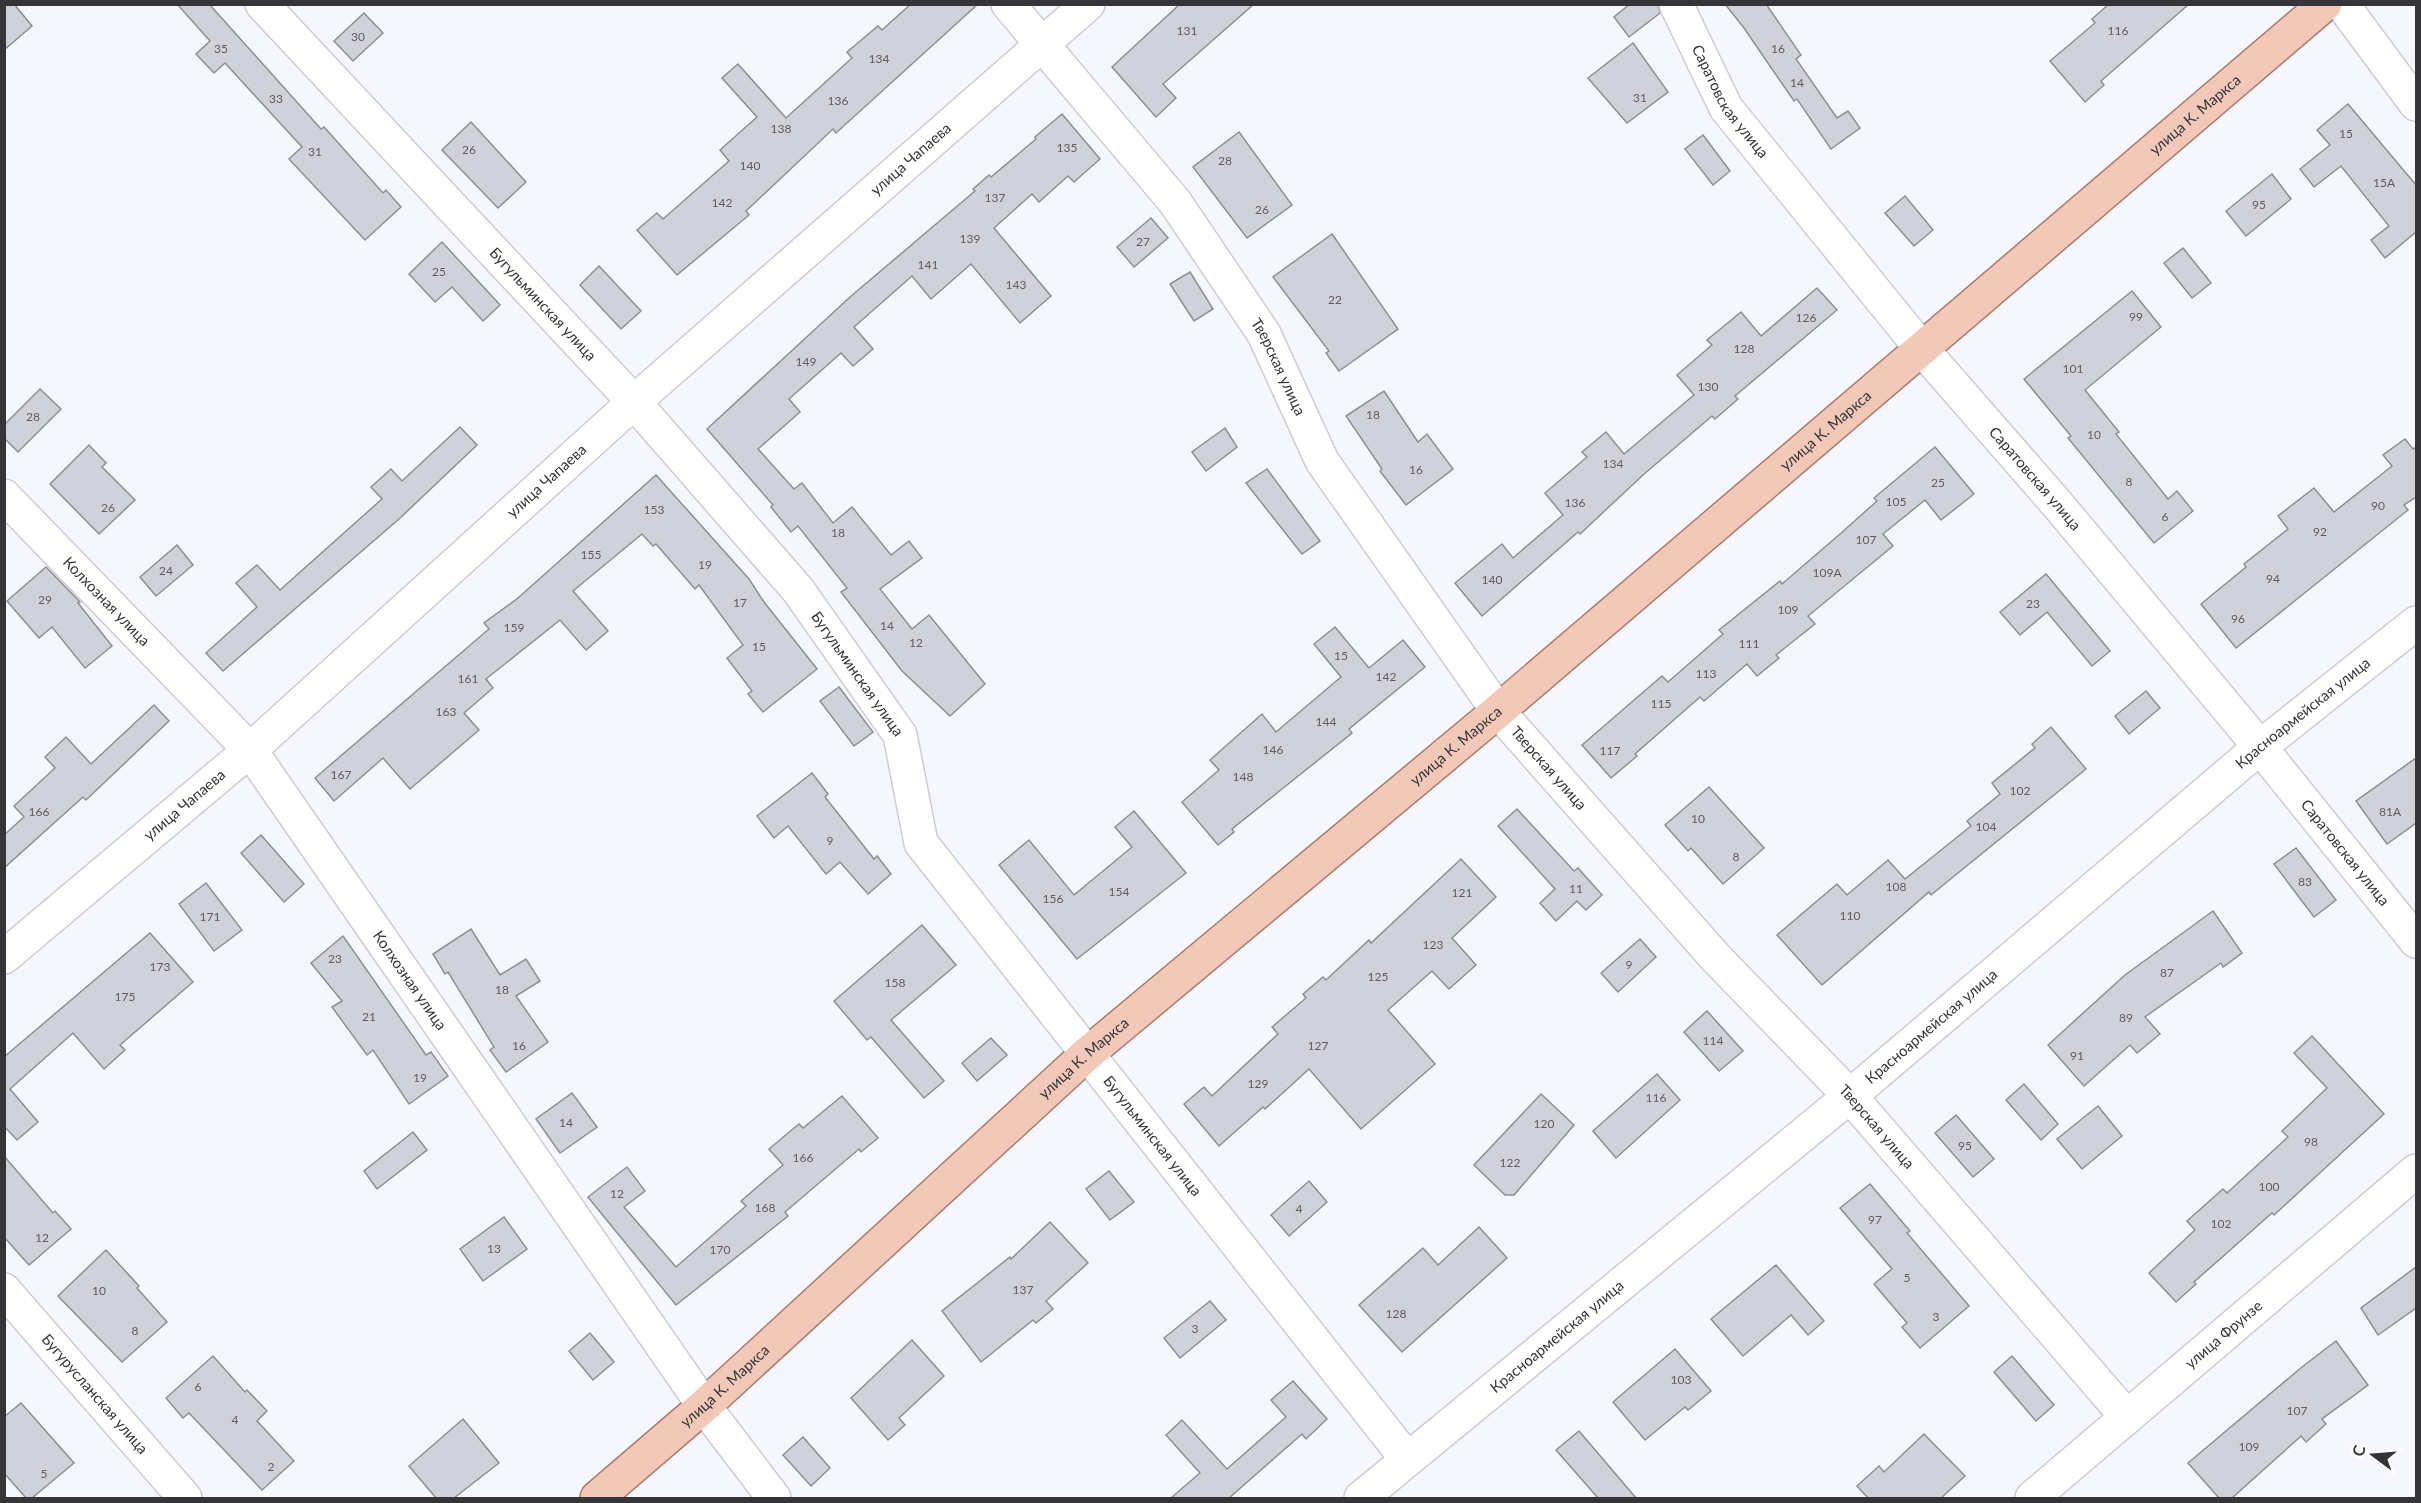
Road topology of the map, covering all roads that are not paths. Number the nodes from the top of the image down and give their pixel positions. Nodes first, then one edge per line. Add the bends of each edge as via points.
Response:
1 (262, 4) edge
2 (1008, 4) edge
3 (1089, 4) edge
4 (1676, 4) edge
5 (2325, 4) edge
6 (2342, 4) edge
7 (1043, 45) junction
8 (2416, 104) edge
9 (1921, 348) junction
10 (634, 402) junction
11 (4, 496) edge
12 (2416, 623) edge
13 (1498, 711) junction
14 (2260, 747) junction
15 (250, 750) junction
16 (2416, 941) edge
17 (4, 957) edge
18 (1087, 1054) junction
19 (1850, 1096) junction
20 (2416, 1171) edge
21 (4, 1290) edge
22 (704, 1406) junction
23 (2127, 1416) junction
24 (1407, 1459) junction
25 (185, 1498) edge
26 (597, 1498) edge
27 (774, 1498) edge
28 (1361, 1498) edge
29 (2031, 1498) edge

1 - 10 street, Бугульминская улица
2 - 7 street, Тверская улица
3 - 7 street, улица Чапаева
4 - 9 street, Саратовская улица via 1726,108
5 - 9 main road, улица К. Маркса
6 - 8 street
7 - 10 street, улица Чапаева
7 - 13 street, Тверская улица via 1175,202 1264,334 1322,461
9 - 13 main road, улица К. Маркса
9 - 14 street, Саратовская улица
10 - 15 street, улица Чапаева
10 - 18 street, Бугульминская улица via 798,590 900,735 921,843
11 - 15 street, Колхозная улица
12 - 14 street, Красноармейская улица
13 - 18 main road, улица К. Маркса
13 - 19 street, Тверская улица via 1716,958
14 - 16 street, Саратовская улица
14 - 19 street, Красноармейская улица
15 - 17 street, улица Чапаева
15 - 22 street, Колхозная улица
18 - 22 main road, улица К. Маркса
18 - 24 street, Бугульминская улица
19 - 23 street, Тверская улица
19 - 24 street, Красноармейская улица
20 - 23 street, улица Фрунзе
21 - 25 street, Бугурусланская улица
22 - 26 main road, улица К. Маркса
22 - 27 street, Колхозная улица
23 - 29 street, улица Фрунзе
24 - 28 street, Красноармейская улица

